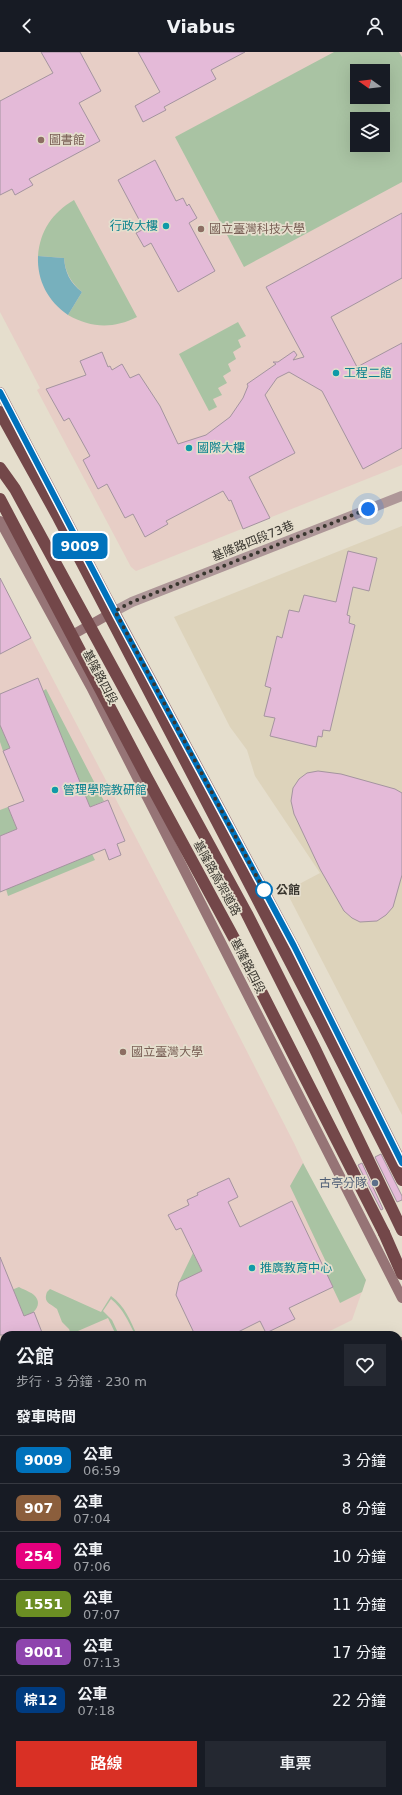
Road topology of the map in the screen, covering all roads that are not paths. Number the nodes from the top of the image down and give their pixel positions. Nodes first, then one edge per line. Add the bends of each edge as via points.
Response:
1 (0, 392) edge
2 (0, 412) edge
3 (0, 468) edge
4 (402, 496) edge
5 (0, 499) edge
6 (0, 521) edge
7 (115, 611) junction
8 (89, 625) junction
9 (65, 639) junction
10 (402, 1163) edge
11 (402, 1180) edge
12 (402, 1230) edge
13 (384, 1233) junction
14 (402, 1251) edge
15 (402, 1274) edge
16 (402, 1298) edge

1 - 7 main road
2 - 11 highway, 基隆路高架道路, bridge via 71,543
3 - 8 highway via 15,489
4 - 7 street, 基隆路四段73巷 via 132,602
5 - 13 highway, 基隆路高架道路, bridge via 235,940
6 - 9 main road, 基隆路四段
7 - 8 main road
7 - 10 main road via 294,946
8 - 9 main road
8 - 12 highway via 247,914
9 - 16 main road, 基隆路四段 via 92,687
13 - 14 highway
13 - 15 highway, 基隆路高架道路

